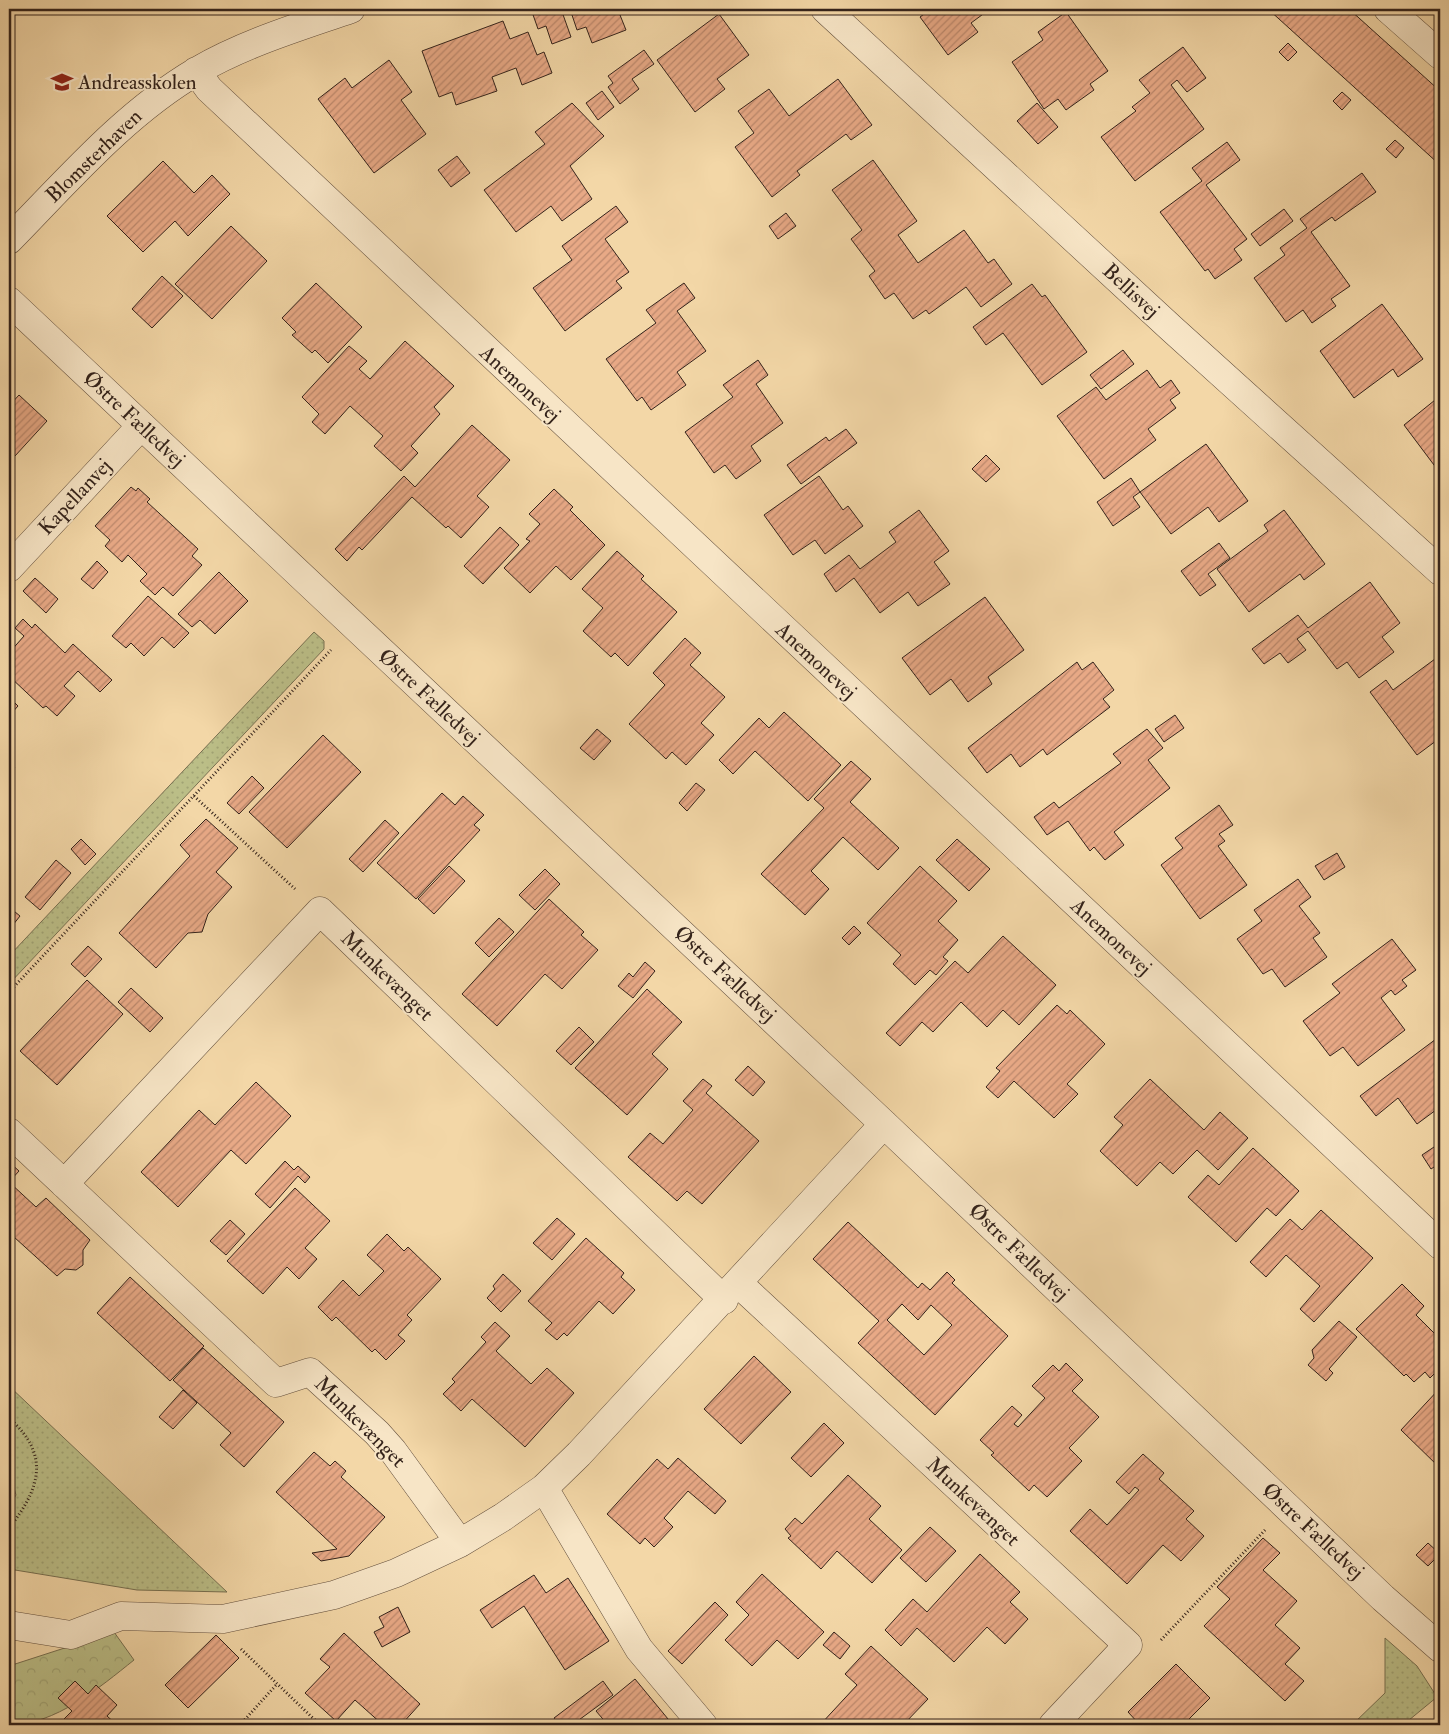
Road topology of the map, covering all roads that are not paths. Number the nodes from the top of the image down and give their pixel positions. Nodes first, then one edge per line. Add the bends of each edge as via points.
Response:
1 (351, 9) edge
2 (825, 9) edge
3 (1388, 9) edge
4 (1440, 56) edge
5 (196, 71) junction
6 (9, 240) edge
7 (9, 301) edge
8 (141, 426) junction
9 (9, 568) edge
10 (1440, 571) edge
11 (884, 1124) junction
12 (9, 1132) edge
13 (64, 1184) junction
14 (1440, 1245) edge
15 (731, 1292) junction
16 (544, 1488) junction
17 (460, 1543) junction
18 (9, 1625) edge
19 (1440, 1648) edge
20 (703, 1725) edge
21 (1053, 1725) edge

1 - 5 street, Blomsterhaven via 258,42
2 - 10 street, Bellisvej
3 - 4 street
5 - 6 street, Blomsterhaven via 115,131
5 - 14 street, Anemonevej via 209,89 404,275
7 - 8 street, Østre Fælledvej
8 - 9 street, Kapellanvej
8 - 11 street, Østre Fælledvej
11 - 15 street
11 - 19 street, Østre Fælledvej
12 - 13 street, Munkevænget
13 - 15 street, Munkevænget via 320,911
13 - 17 street, Munkevænget via 276,1382 310,1372 377,1433 409,1470
15 - 16 street
15 - 21 street, Munkevænget via 1128,1645
16 - 17 street
16 - 20 street via 639,1649
17 - 18 street via 396,1574 334,1595 223,1619 120,1616 72,1635

